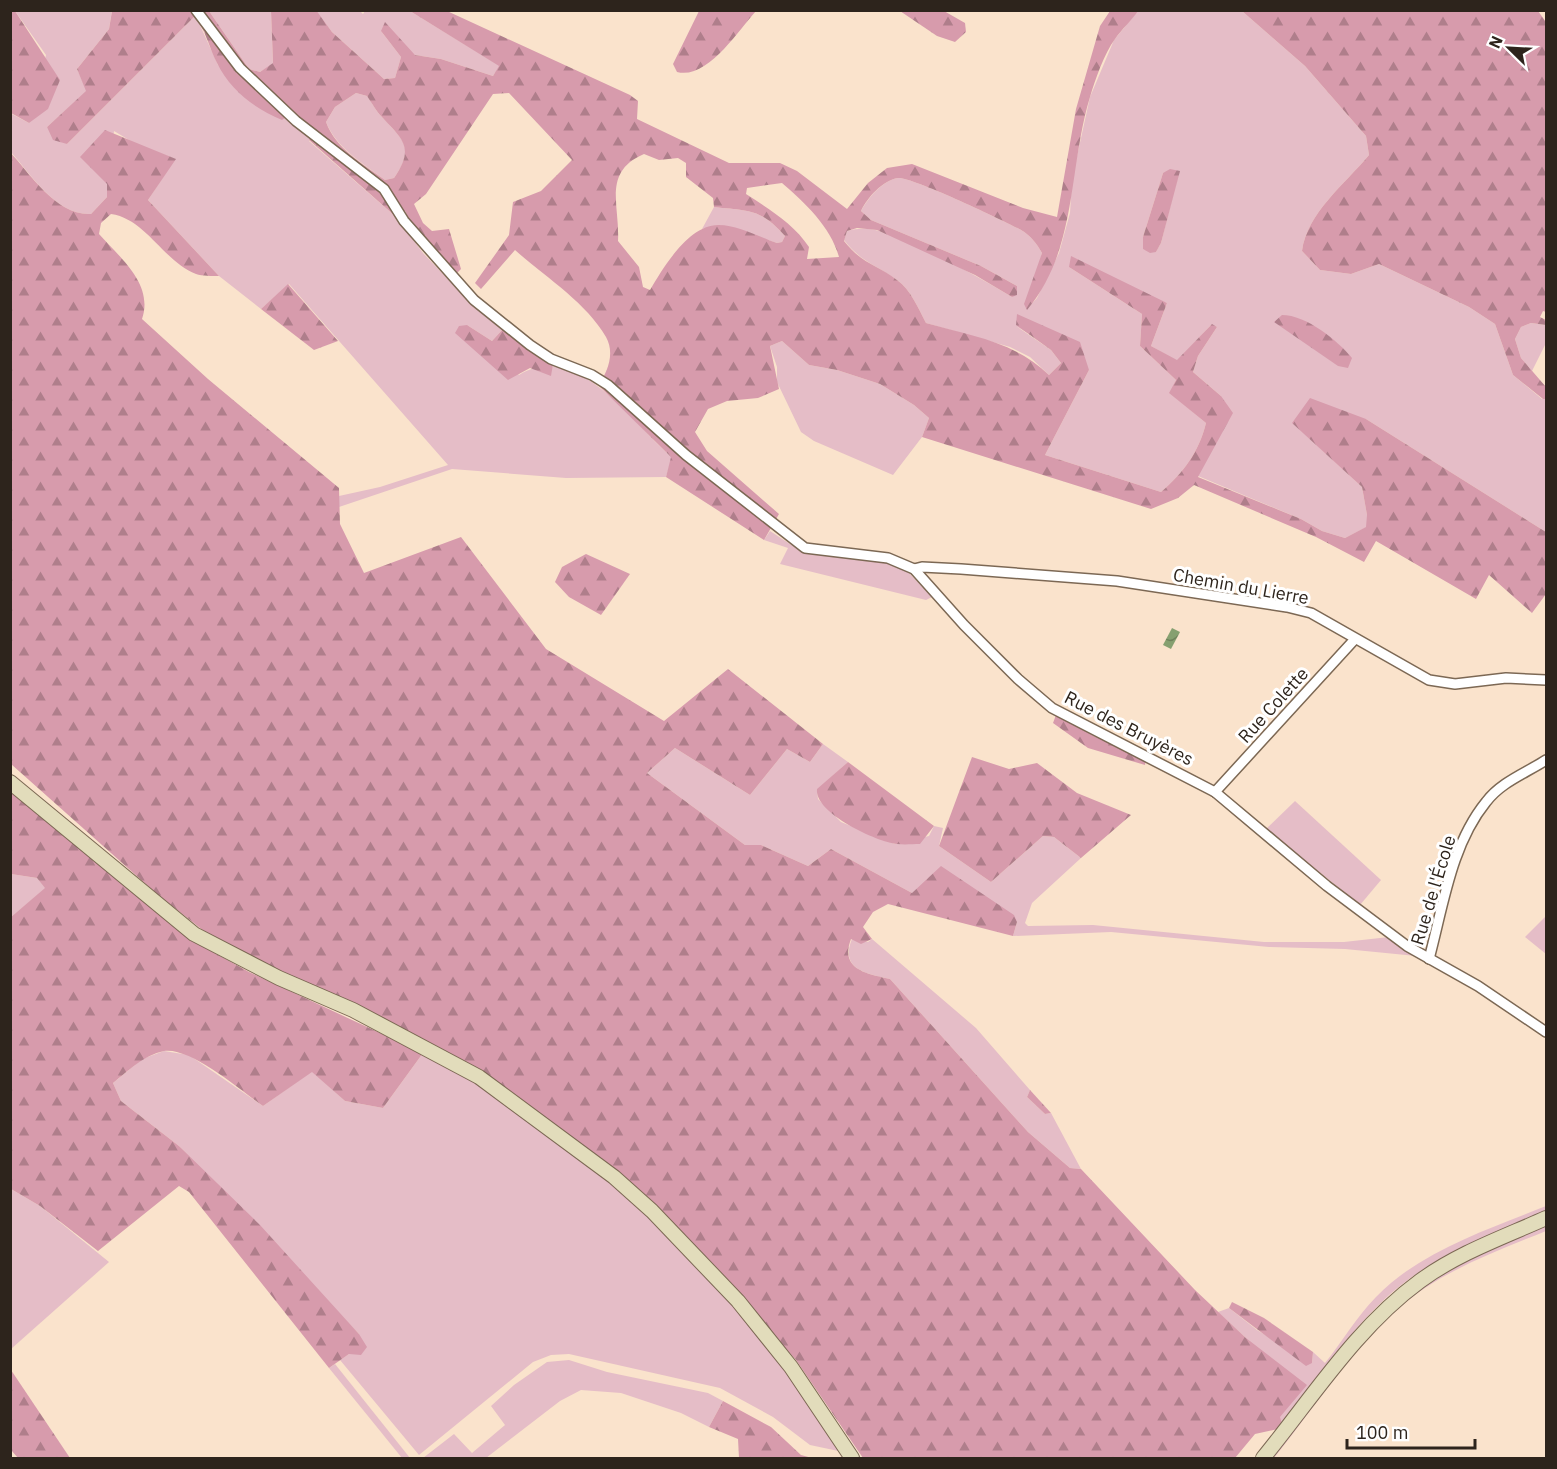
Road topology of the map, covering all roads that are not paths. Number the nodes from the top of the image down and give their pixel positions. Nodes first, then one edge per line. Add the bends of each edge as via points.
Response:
1 (196, 10) edge
2 (914, 569) junction
3 (1355, 639) junction
4 (1543, 680) edge
5 (1546, 689) edge
6 (1546, 760) edge
7 (10, 782) edge
8 (1215, 792) junction
9 (1429, 959) junction
10 (1546, 1032) edge
11 (1546, 1218) edge
12 (852, 1458) edge
13 (1263, 1458) edge

1 - 2 street, Rue des Bruyères via 240,68 296,121 384,189 404,221 474,300 551,359 608,385 674,444 805,548 888,558
2 - 3 street, Chemin du Lierre via 1117,581 1287,607 1311,613
2 - 8 street, Rue des Bruyères via 972,633 1052,708
3 - 4 street, Chemin du Lierre via 1429,680 1455,684 1506,678
3 - 8 street, Rue Colette
4 - 5 street
6 - 9 street, Rue de l'École via 1486,801 1469,829 1440,910
7 - 12 street via 194,934 353,1010 479,1077 614,1177 652,1211 738,1302 791,1367
8 - 9 street, Rue des Bruyères via 1327,886
9 - 10 street, Rue des Bruyères via 1478,986
11 - 13 street via 1456,1259 1392,1303

